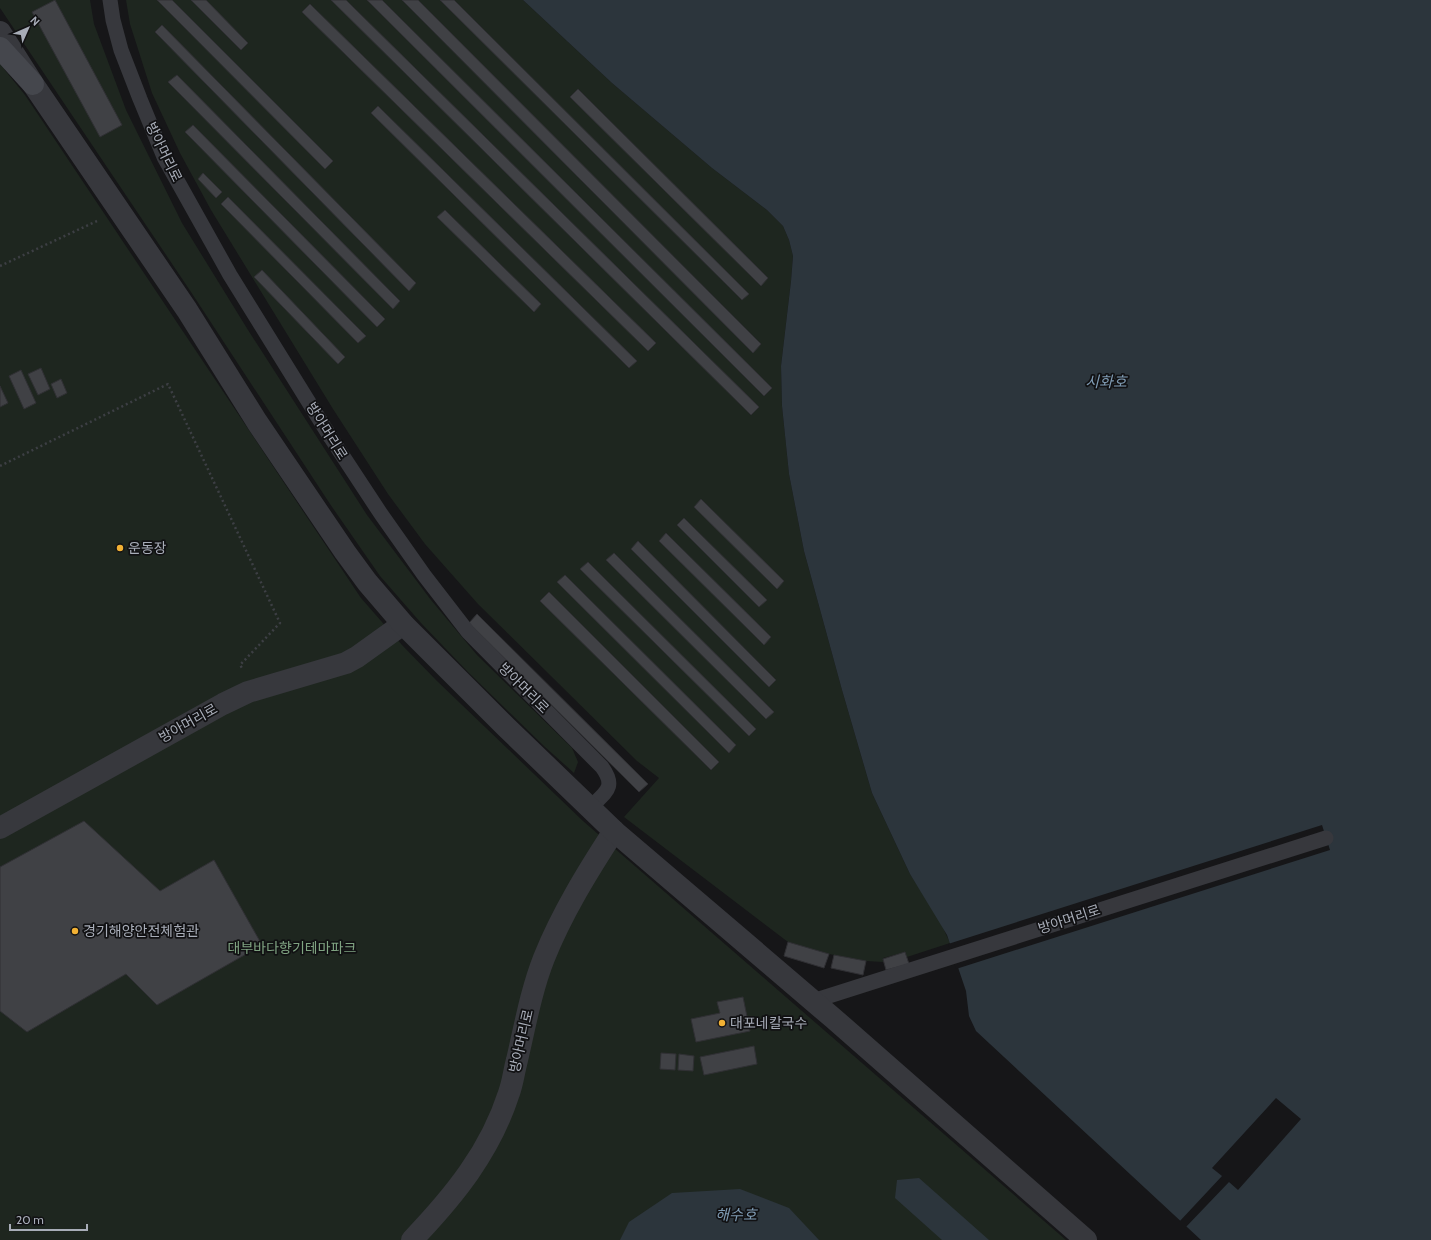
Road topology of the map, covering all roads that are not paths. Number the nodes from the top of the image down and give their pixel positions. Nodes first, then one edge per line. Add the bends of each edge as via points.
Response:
1 (110, 0) edge
2 (0, 32) edge
3 (0, 48) edge
4 (32, 84) junction
5 (403, 624) junction
6 (590, 808) junction
7 (0, 828) edge
8 (614, 831) junction
9 (1326, 838) dead end
10 (813, 1001) junction
11 (412, 1240) edge
12 (1086, 1240) edge

1 - 6 lane, 방아머리로 via 121,50 164,157 230,275 331,438 424,575 468,632 609,776 607,791
2 - 4 street
3 - 4 main road
4 - 5 street via 187,310 257,422 345,552
5 - 6 street
5 - 7 street, 방아머리로 via 346,663 248,692 223,704
6 - 8 street
8 - 10 street
8 - 11 street, 방아머리로 via 562,920 544,958 532,993 509,1092 492,1135 468,1175
9 - 10 lane, 방아머리로
10 - 12 street

